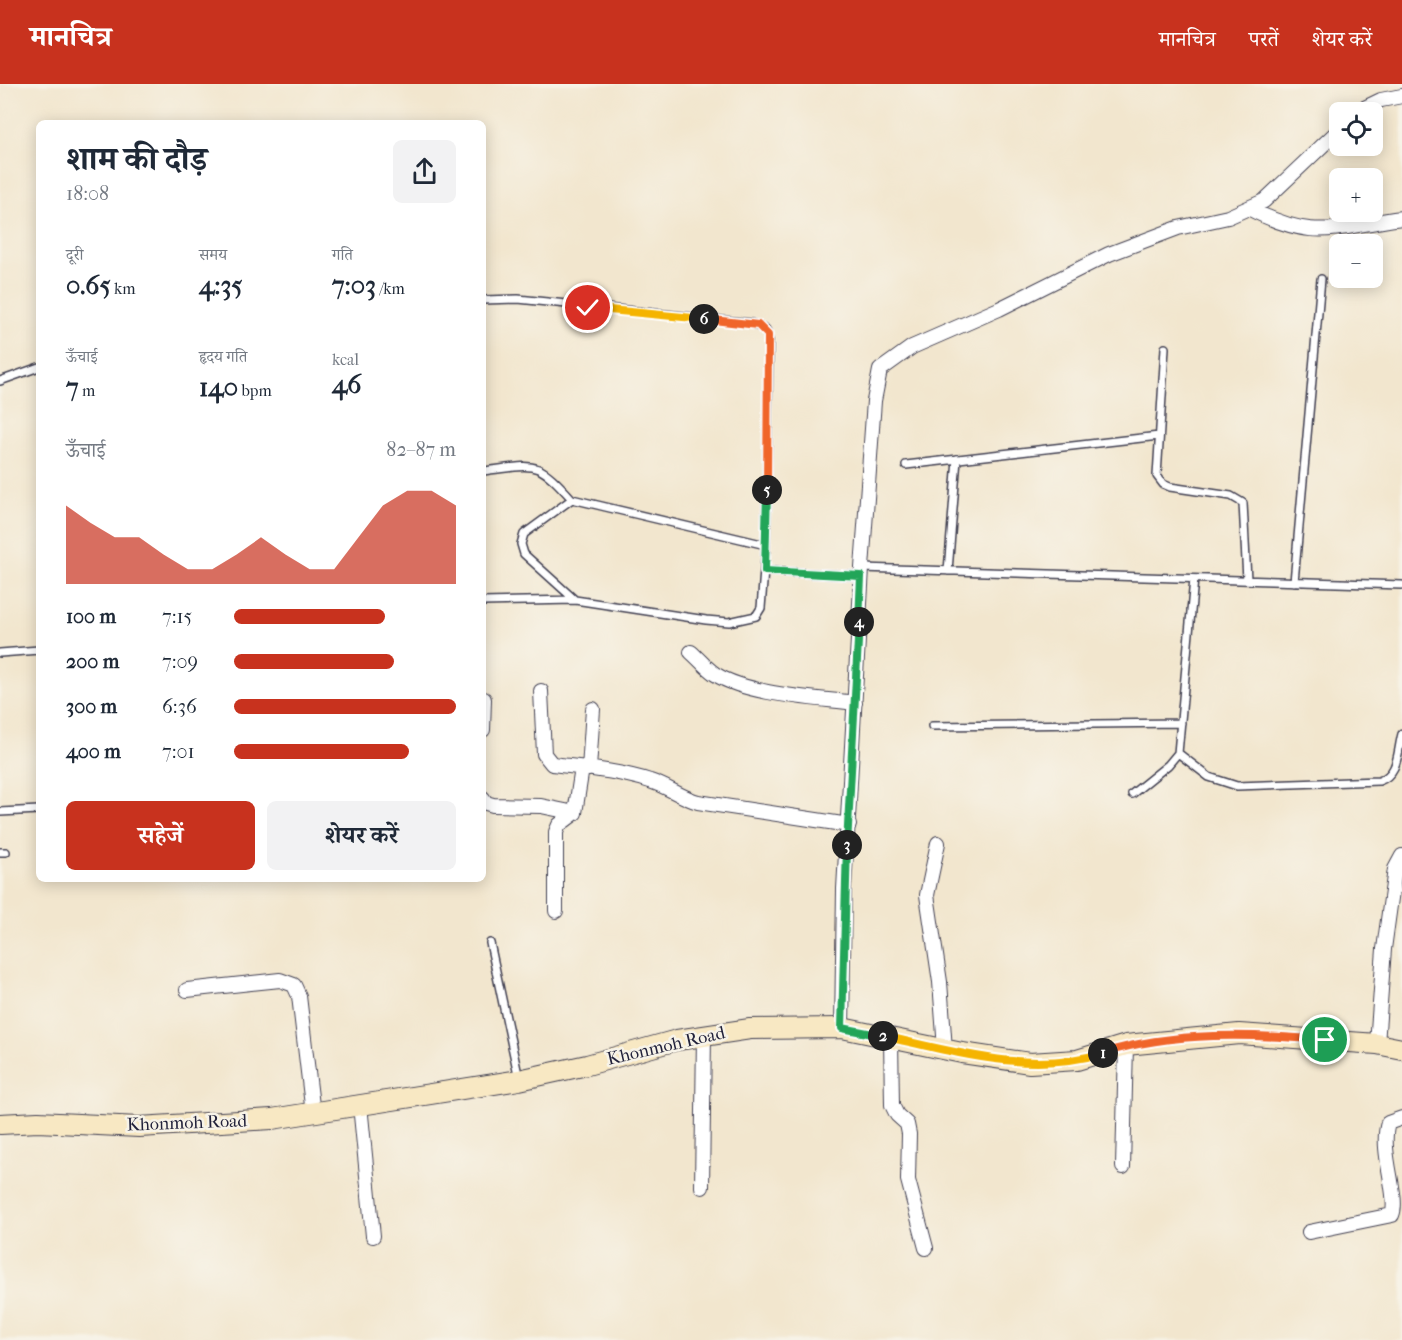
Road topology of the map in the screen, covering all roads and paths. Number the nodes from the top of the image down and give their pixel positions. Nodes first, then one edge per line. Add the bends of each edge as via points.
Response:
1 (1402, 96) edge
2 (1377, 102) edge
3 (1329, 139) edge
4 (1248, 208) junction
5 (1402, 218) edge
6 (1322, 279) dead end
7 (486, 300) edge
8 (1165, 348) dead end
9 (36, 368) edge
10 (0, 381) edge
11 (1159, 436) junction
12 (957, 459) junction
13 (906, 465) dead end
14 (486, 471) edge
15 (572, 499) junction
16 (766, 545) junction
17 (765, 571) junction
18 (948, 571) junction
19 (862, 572) junction
20 (1194, 579) junction
21 (1247, 580) junction
22 (1294, 582) junction
23 (1402, 585) edge
24 (575, 600) junction
25 (486, 603) edge
26 (36, 650) edge
27 (691, 652) dead end
28 (0, 653) edge
29 (541, 691) dead end
30 (855, 703) junction
31 (593, 709) dead end
32 (1181, 723) junction
33 (932, 726) dead end
34 (1402, 734) edge
35 (1178, 753) junction
36 (585, 768) junction
37 (1132, 794) dead end
38 (486, 803) edge
39 (36, 810) edge
40 (0, 812) edge
41 (575, 813) junction
42 (849, 825) junction
43 (938, 843) dead end
44 (1402, 856) edge
45 (556, 911) dead end
46 (490, 943) dead end
47 (187, 990) dead end
48 (842, 1028) junction
49 (704, 1035) junction
50 (891, 1038) junction
51 (1377, 1044) junction
52 (1126, 1045) junction
53 (945, 1049) junction
54 (1402, 1049) edge
55 (519, 1080) junction
56 (360, 1105) junction
57 (313, 1113) junction
58 (1402, 1118) edge
59 (0, 1124) edge
60 (1123, 1167) dead end
61 (702, 1186) dead end
62 (1309, 1232) dead end
63 (373, 1236) dead end
64 (926, 1248) dead end

1 - 2 street
3 - 4 street via 1264,201
4 - 5 street via 1278,223 1309,231
4 - 19 street via 1228,218 1178,228 1109,254 912,347 880,370 874,401
6 - 22 lane
7 - 16 lane via 518,299 751,323 765,330 769,341
8 - 11 lane
9 - 10 lane
11 - 12 lane
11 - 21 lane via 1157,476 1163,484 1231,496 1243,503
12 - 13 lane
12 - 18 lane
14 - 15 lane via 539,467
15 - 16 lane
15 - 24 lane via 524,534 521,544 524,554
16 - 17 lane
17 - 19 lane
17 - 24 lane via 761,608 756,616 746,620 706,620
18 - 19 lane
18 - 20 lane
19 - 30 street
20 - 21 lane
20 - 32 lane
21 - 22 lane
22 - 23 lane
24 - 25 lane
26 - 28 lane
27 - 30 street via 730,681 786,695
29 - 36 street via 547,761
30 - 42 street
31 - 36 street
32 - 33 lane
32 - 35 lane
34 - 35 lane via 1394,771 1378,781 1237,786 1209,777
35 - 37 lane
36 - 41 street
36 - 42 street via 638,777 698,802
38 - 41 street via 541,806
39 - 40 lane
41 - 45 street via 556,832
42 - 48 street
43 - 53 street via 927,895
44 - 51 street via 1395,869 1384,949
46 - 55 lane
47 - 57 street via 280,980 294,985 299,996
48 - 49 main road, Khonmoh Road via 750,1029
48 - 50 main road, Khonmoh Road
49 - 55 main road, Khonmoh Road
49 - 61 street
50 - 53 main road, Khonmoh Road
50 - 64 street via 892,1105 909,1134 908,1180
51 - 52 main road, Khonmoh Road via 1239,1034
51 - 54 main road, Khonmoh Road
52 - 53 main road, Khonmoh Road via 1054,1063 1030,1063
52 - 60 street
55 - 56 main road, Khonmoh Road
56 - 57 main road, Khonmoh Road
56 - 63 street
57 - 59 main road, Khonmoh Road via 218,1124 139,1127
58 - 62 street via 1388,1124 1385,1131 1395,1209 1392,1215

